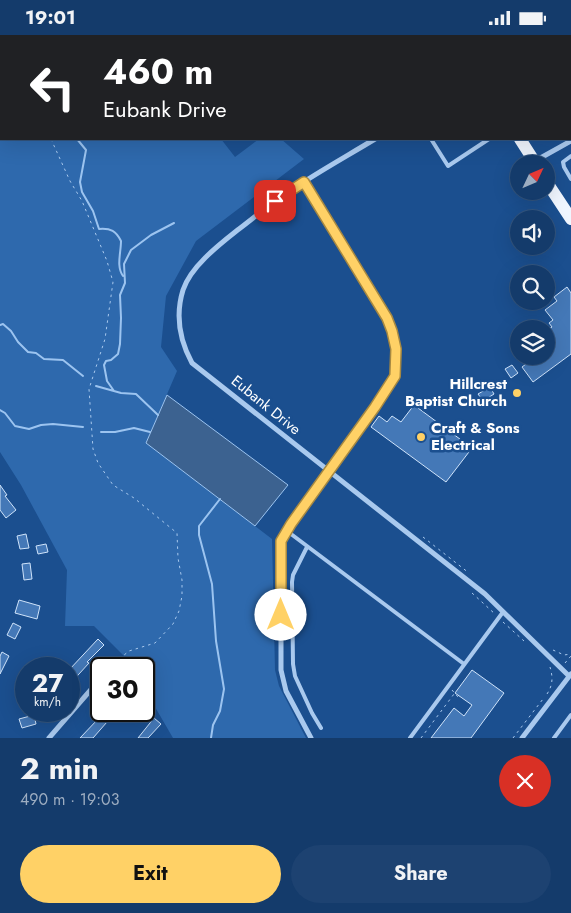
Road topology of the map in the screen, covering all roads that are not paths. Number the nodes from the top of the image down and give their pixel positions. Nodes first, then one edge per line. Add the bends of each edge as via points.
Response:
1 (373, 140) edge
2 (432, 140) edge
3 (487, 140) edge
4 (521, 140) edge
5 (571, 141) edge
6 (530, 155) edge
7 (548, 155) edge
8 (571, 157) edge
9 (571, 179) edge
10 (304, 182) junction
11 (555, 195) edge
12 (571, 219) edge
13 (329, 472) junction
14 (287, 531) junction
15 (307, 547) junction
16 (503, 612) junction
17 (464, 664) junction
18 (570, 675) edge
19 (90, 691) edge
20 (571, 715) edge
21 (566, 722) junction
22 (571, 725) edge
23 (321, 728) dead end
24 (49, 738) edge
25 (311, 738) edge
26 (410, 738) edge
27 (522, 738) edge
28 (554, 738) edge

1 - 10 street, Eubank Drive
2 - 3 lane via 448,166
4 - 6 main road
5 - 7 street
8 - 9 lane via 563,162
10 - 13 street via 387,318 396,349 395,376
10 - 13 street, Eubank Drive via 219,245 191,275 179,311 179,329 192,363
11 - 12 main road
13 - 14 street
13 - 16 street, Eubank Drive
14 - 15 lane
14 - 25 street via 281,541 281,670 286,691
15 - 17 lane
15 - 23 lane via 292,582 293,664 300,687
16 - 17 lane
16 - 18 street, Eubank Drive
17 - 26 lane
18 - 27 street
19 - 24 street
20 - 21 lane
21 - 22 lane
21 - 28 lane

